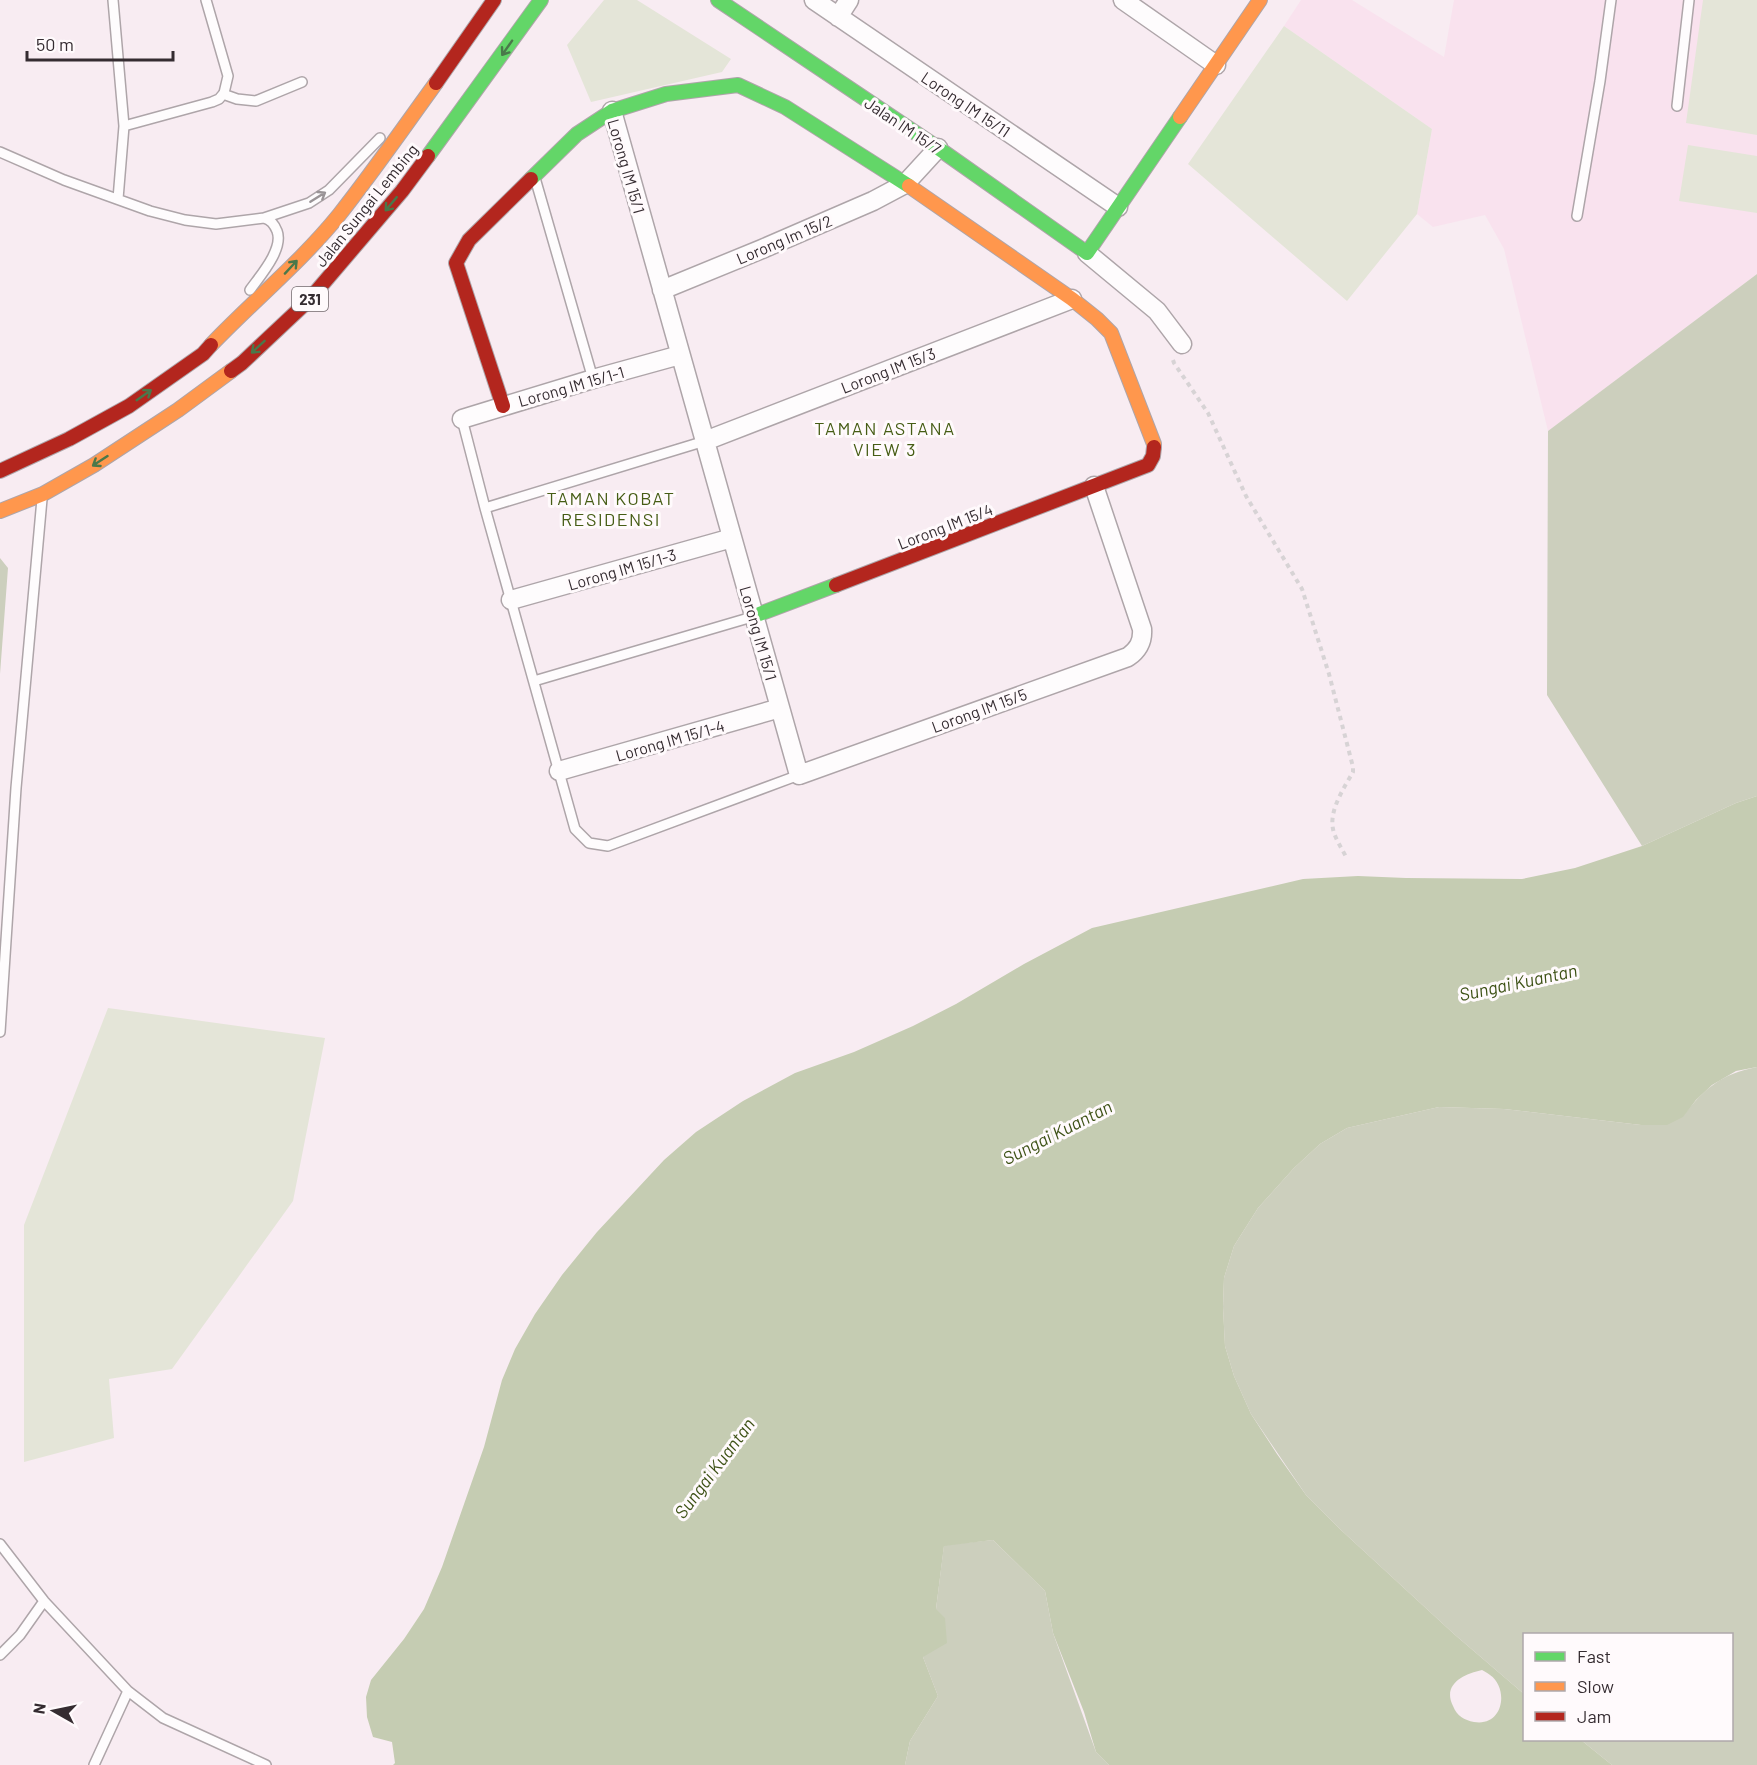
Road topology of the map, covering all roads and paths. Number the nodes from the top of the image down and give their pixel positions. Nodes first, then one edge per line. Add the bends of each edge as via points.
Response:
1 (113, 0) edge
2 (206, 0) edge
3 (494, 0) edge
4 (541, 0) edge
5 (718, 0) edge
6 (814, 0) edge
7 (849, 0) edge
8 (1123, 0) edge
9 (1260, 0) edge
10 (1611, 0) edge
11 (1689, 0) edge
12 (838, 17) junction
13 (1216, 65) junction
14 (440, 78) junction
15 (302, 82) dead end
16 (223, 94) junction
17 (1677, 106) dead end
18 (612, 111) junction
19 (124, 126) junction
20 (392, 126) dead end
21 (384, 134) dead end
22 (938, 148) junction
23 (0, 152) edge
24 (534, 176) junction
25 (905, 184) junction
26 (118, 199) junction
27 (1118, 207) junction
28 (1577, 216) dead end
29 (264, 218) junction
30 (1087, 253) junction
31 (662, 290) junction
32 (1072, 299) junction
33 (237, 318) junction
34 (1182, 344) joint
35 (680, 355) junction
36 (593, 379) junction
37 (503, 406) junction
38 (462, 419) joint
39 (705, 441) junction
40 (1148, 465) joint
41 (0, 471) edge
42 (1094, 486) junction
43 (43, 494) junction
44 (485, 508) junction
45 (0, 511) edge
46 (732, 538) junction
47 (511, 600) junction
48 (754, 616) junction
49 (534, 681) junction
50 (780, 708) junction
51 (559, 771) junction
52 (799, 775) junction
53 (1347, 859) dead end
54 (0, 1032) edge
55 (0, 1544) edge
56 (44, 1601) junction
57 (0, 1655) edge
58 (128, 1691) junction
59 (94, 1765) edge
60 (266, 1765) edge

1 - 19 lane
2 - 16 lane via 228,76
3 - 14 street, Jalan Sungai Lembing / 231
4 -> 43 street, Jalan Sungai Lembing / 231 via 402,191 309,300 242,363 178,410
5 - 22 street, Jalan IM 15/7
6 - 12 street, Lorong IM 15/11
7 - 12 street
8 - 13 street
9 - 13 street
10 - 28 lane
11 - 17 lane
12 - 27 street, Lorong IM 15/11
13 - 27 street
14 - 20 lane
33 -> 14 street, Jalan Sungai Lembing / 231 via 338,216
15 - 16 lane via 256,101
16 - 19 lane via 212,102
18 - 24 street via 577,134
18 - 25 street, Lorong IM 15/1 via 666,94 738,85 785,107
18 - 31 street, Lorong IM 15/1
19 - 26 lane
29 -> 21 lane via 309,202 329,190
22 - 25 street, Lorong Im 15/2
22 - 30 street, Jalan IM 15/7
23 - 26 lane
24 - 36 lane
24 - 37 street via 469,240 456,263
25 - 31 street, Lorong Im 15/2 via 863,206
25 - 32 street, Lorong IM 15/1
26 - 29 lane via 185,220 216,224
27 - 30 street
29 - 33 lane via 275,226 278,244
30 - 34 street, Jalan IM 15/7 via 1157,311
31 - 35 street, Lorong IM 15/1
32 - 39 street, Lorong IM 15/3
32 - 40 street, Lorong IM 15/1 via 1111,333 1154,444 1154,456
41 -> 33 street, Jalan Sungai Lembing / 231 via 129,406 203,354
34 - 53 path via 1173,355 1174,363 1208,413 1246,496 1302,589 1353,767 1332,821
35 - 36 street, Lorong IM 15/1-1
35 - 39 street, Lorong IM 15/1
36 - 37 street, Lorong IM 15/1-1
37 - 38 street, Lorong IM 15/1-1
38 - 44 lane
39 - 44 lane
39 - 46 street, Lorong IM 15/1
40 - 42 street, Lorong IM 15/4
42 - 48 street, Lorong IM 15/4
42 - 52 street, Lorong IM 15/5 via 1142,629 1134,653
43 - 45 street, Jalan Sungai Lembing / 231
43 - 54 lane via 16,788
44 - 47 lane
46 - 47 street, Lorong IM 15/1-3
46 - 48 street, Lorong IM 15/1
47 - 49 lane
48 - 49 lane
48 - 50 street, Lorong IM 15/1
49 - 51 lane
50 - 51 street, Lorong IM 15/1-4
50 - 52 street, Lorong IM 15/1
51 - 52 lane via 575,829 589,843 608,846
55 - 56 lane
56 - 57 lane
56 - 58 lane
58 - 59 lane
58 - 60 lane via 163,1718

